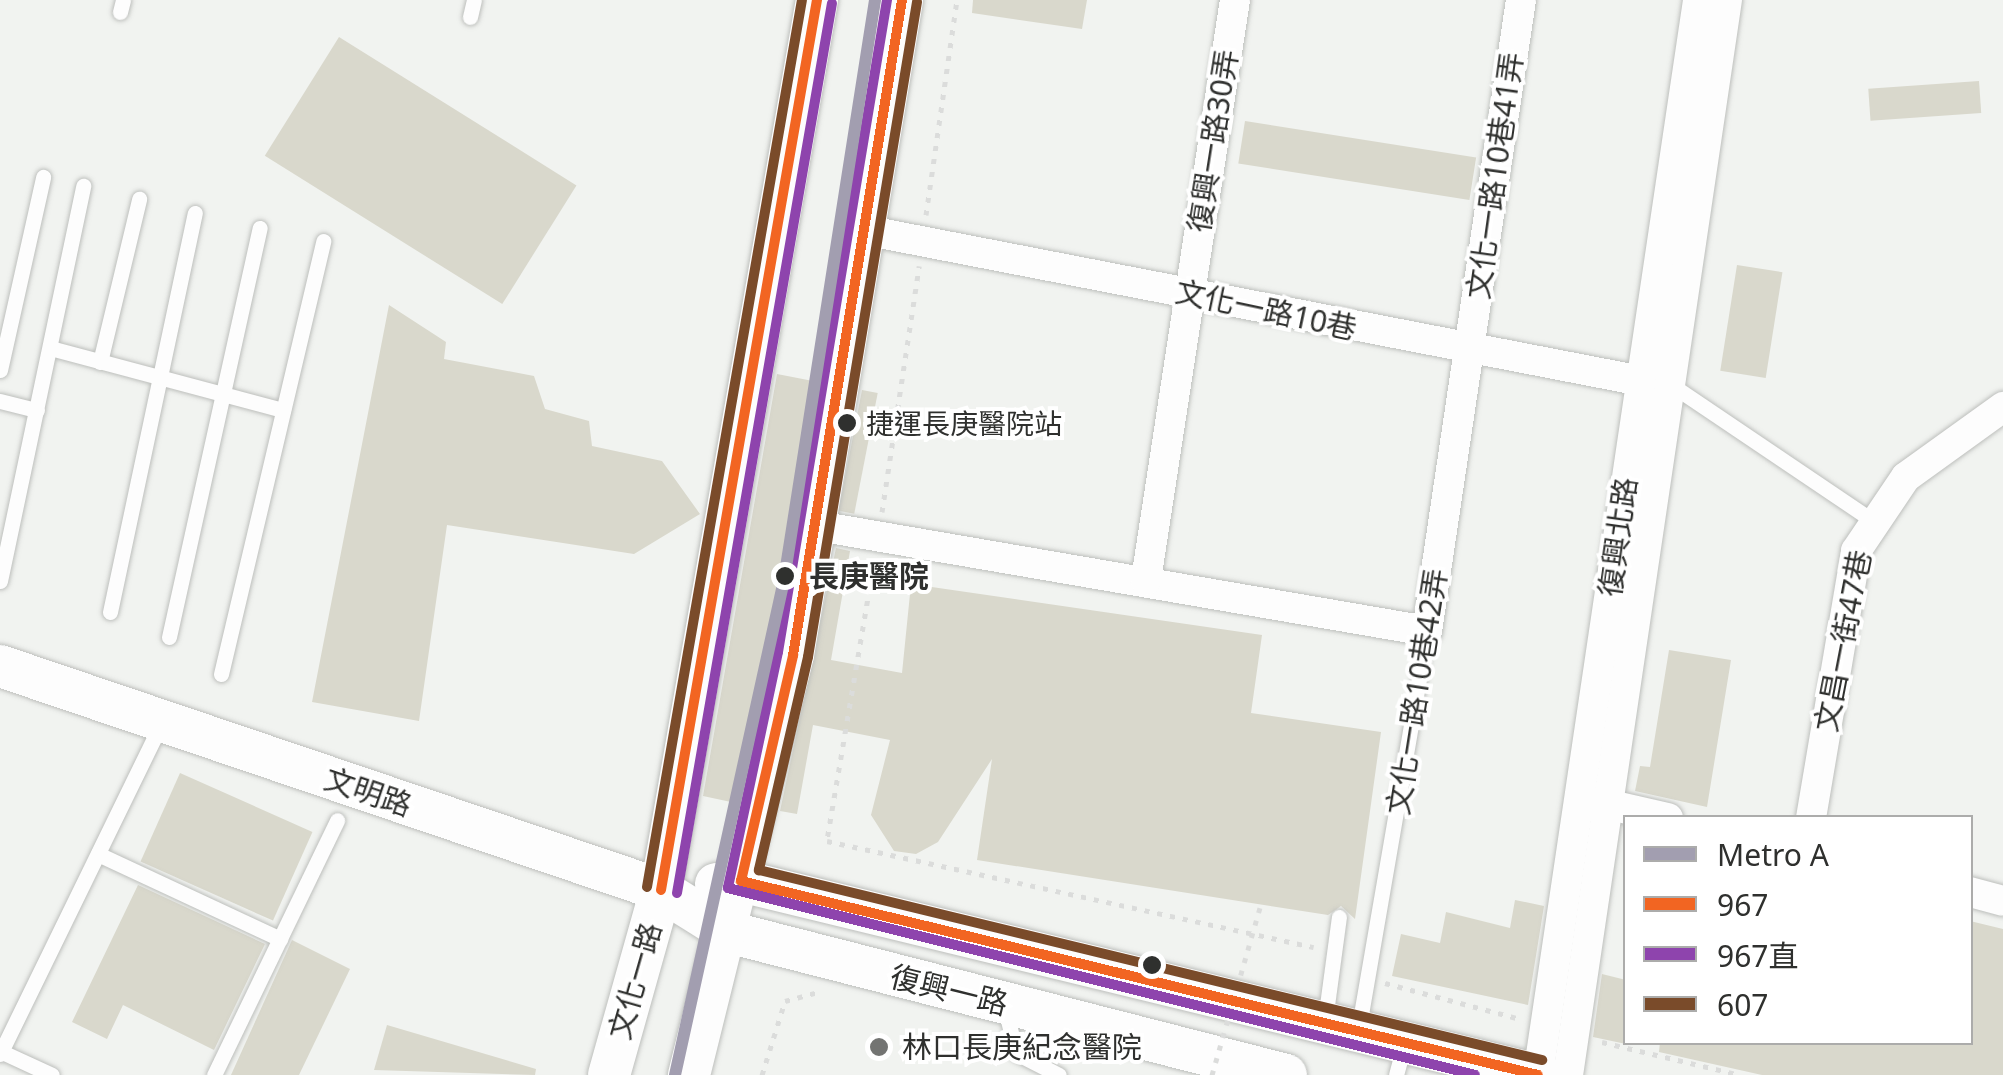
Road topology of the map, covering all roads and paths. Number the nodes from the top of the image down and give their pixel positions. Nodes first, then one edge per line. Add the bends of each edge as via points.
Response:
1 (816, 0) edge
2 (902, 0) edge
3 (957, 0) edge
4 (1235, 0) edge
5 (1521, 0) edge
6 (1712, 4) edge
7 (43, 176) dead end
8 (82, 186) dead end
9 (139, 199) dead end
10 (195, 213) dead end
11 (260, 228) dead end
12 (864, 230) junction
13 (323, 241) dead end
14 (923, 241) junction
15 (1189, 293) junction
16 (50, 348) junction
17 (1469, 353) junction
18 (100, 362) junction
19 (0, 370) edge
20 (160, 377) junction
21 (1656, 384) junction
22 (222, 394) junction
23 (0, 401) edge
24 (2003, 407) edge
25 (38, 410) junction
26 (283, 410) junction
27 (1872, 520) junction
28 (812, 525) junction
29 (878, 539) junction
30 (1146, 580) junction
31 (0, 582) edge
32 (110, 612) dead end
33 (1427, 632) junction
34 (169, 637) dead end
35 (0, 666) edge
36 (221, 674) dead end
37 (162, 720) junction
38 (1594, 801) junction
39 (1655, 815) edge
40 (1811, 815) edge
41 (338, 820) dead end
42 (98, 854) junction
43 (741, 881) junction
44 (661, 890) junction
45 (1973, 893) edge
46 (2003, 901) edge
47 (1260, 904) dead end
48 (1338, 916) dead end
49 (728, 932) junction
50 (280, 939) junction
51 (1337, 966) junction
52 (1372, 979) junction
53 (836, 996) dead end
54 (1005, 1004) junction
55 (1342, 1025) junction
56 (1560, 1029) junction
57 (0, 1052) edge
58 (1400, 1058) edge
59 (52, 1075) edge
60 (214, 1075) edge
61 (609, 1075) edge
62 (689, 1075) edge
63 (762, 1075) edge
64 (1059, 1075) edge
65 (1212, 1075) edge
66 (1286, 1075) edge
67 (1538, 1075) edge
68 (1568, 1075) edge
69 (1740, 1075) edge

1 - 44 street, 文化一路
2 - 12 street
3 - 14 path
4 - 15 street, 復興一路30弄
5 - 17 street, 文化一路10巷41弄
6 - 21 street, 復興北路
7 - 19 lane
8 - 16 lane
9 - 18 lane
10 - 20 lane
11 - 22 lane
12 - 14 street, 文化一路10巷
12 - 28 street
13 - 26 lane
14 - 15 street, 文化一路10巷
14 - 29 path
15 - 17 street, 文化一路10巷
15 - 30 street, 復興一路30弄
16 - 18 lane
16 - 25 lane
17 - 21 street, 文化一路10巷
17 - 33 street, 文化一路10巷42弄
18 - 20 lane
20 - 22 lane
20 - 32 lane
21 - 27 lane
21 - 38 street, 復興北路
22 - 26 lane
22 - 34 lane
23 - 25 lane
24 - 27 street, 文昌一街47巷 via 1906,478
25 - 31 lane
26 - 36 lane
27 - 40 street, 文昌一街47巷 via 1856,551
28 - 29 street
28 - 43 street
29 - 30 street
29 - 51 path via 827,841 1300,938
30 - 33 street
33 - 52 lane, 文化一路10巷42弄
35 - 37 street, 文明路
37 - 42 lane
37 - 44 street, 文明路
38 - 39 street
38 - 56 street, 復興北路
41 - 50 lane
42 - 50 lane
42 - 57 lane
43 - 44 street, 復興一路
43 - 49 street
43 - 55 street, 復興一路
44 - 49 street, 文明路
44 - 61 street, 文化一路
45 - 46 street
47 - 65 path, bridge
48 - 51 lane
49 - 54 street, 復興一路
49 - 62 street
50 - 60 lane
51 - 55 lane
52 - 55 lane, 文化一路10巷42弄
52 - 56 path
53 - 63 path via 785,1001
54 - 64 lane via 1016,1052 1031,1068
54 - 66 street, 復興一路
55 - 58 street, 復興一路
56 - 67 street, 復興北路
56 - 68 street, 復興北路
56 - 69 path
57 - 59 lane
58 - 67 street, 復興一路

